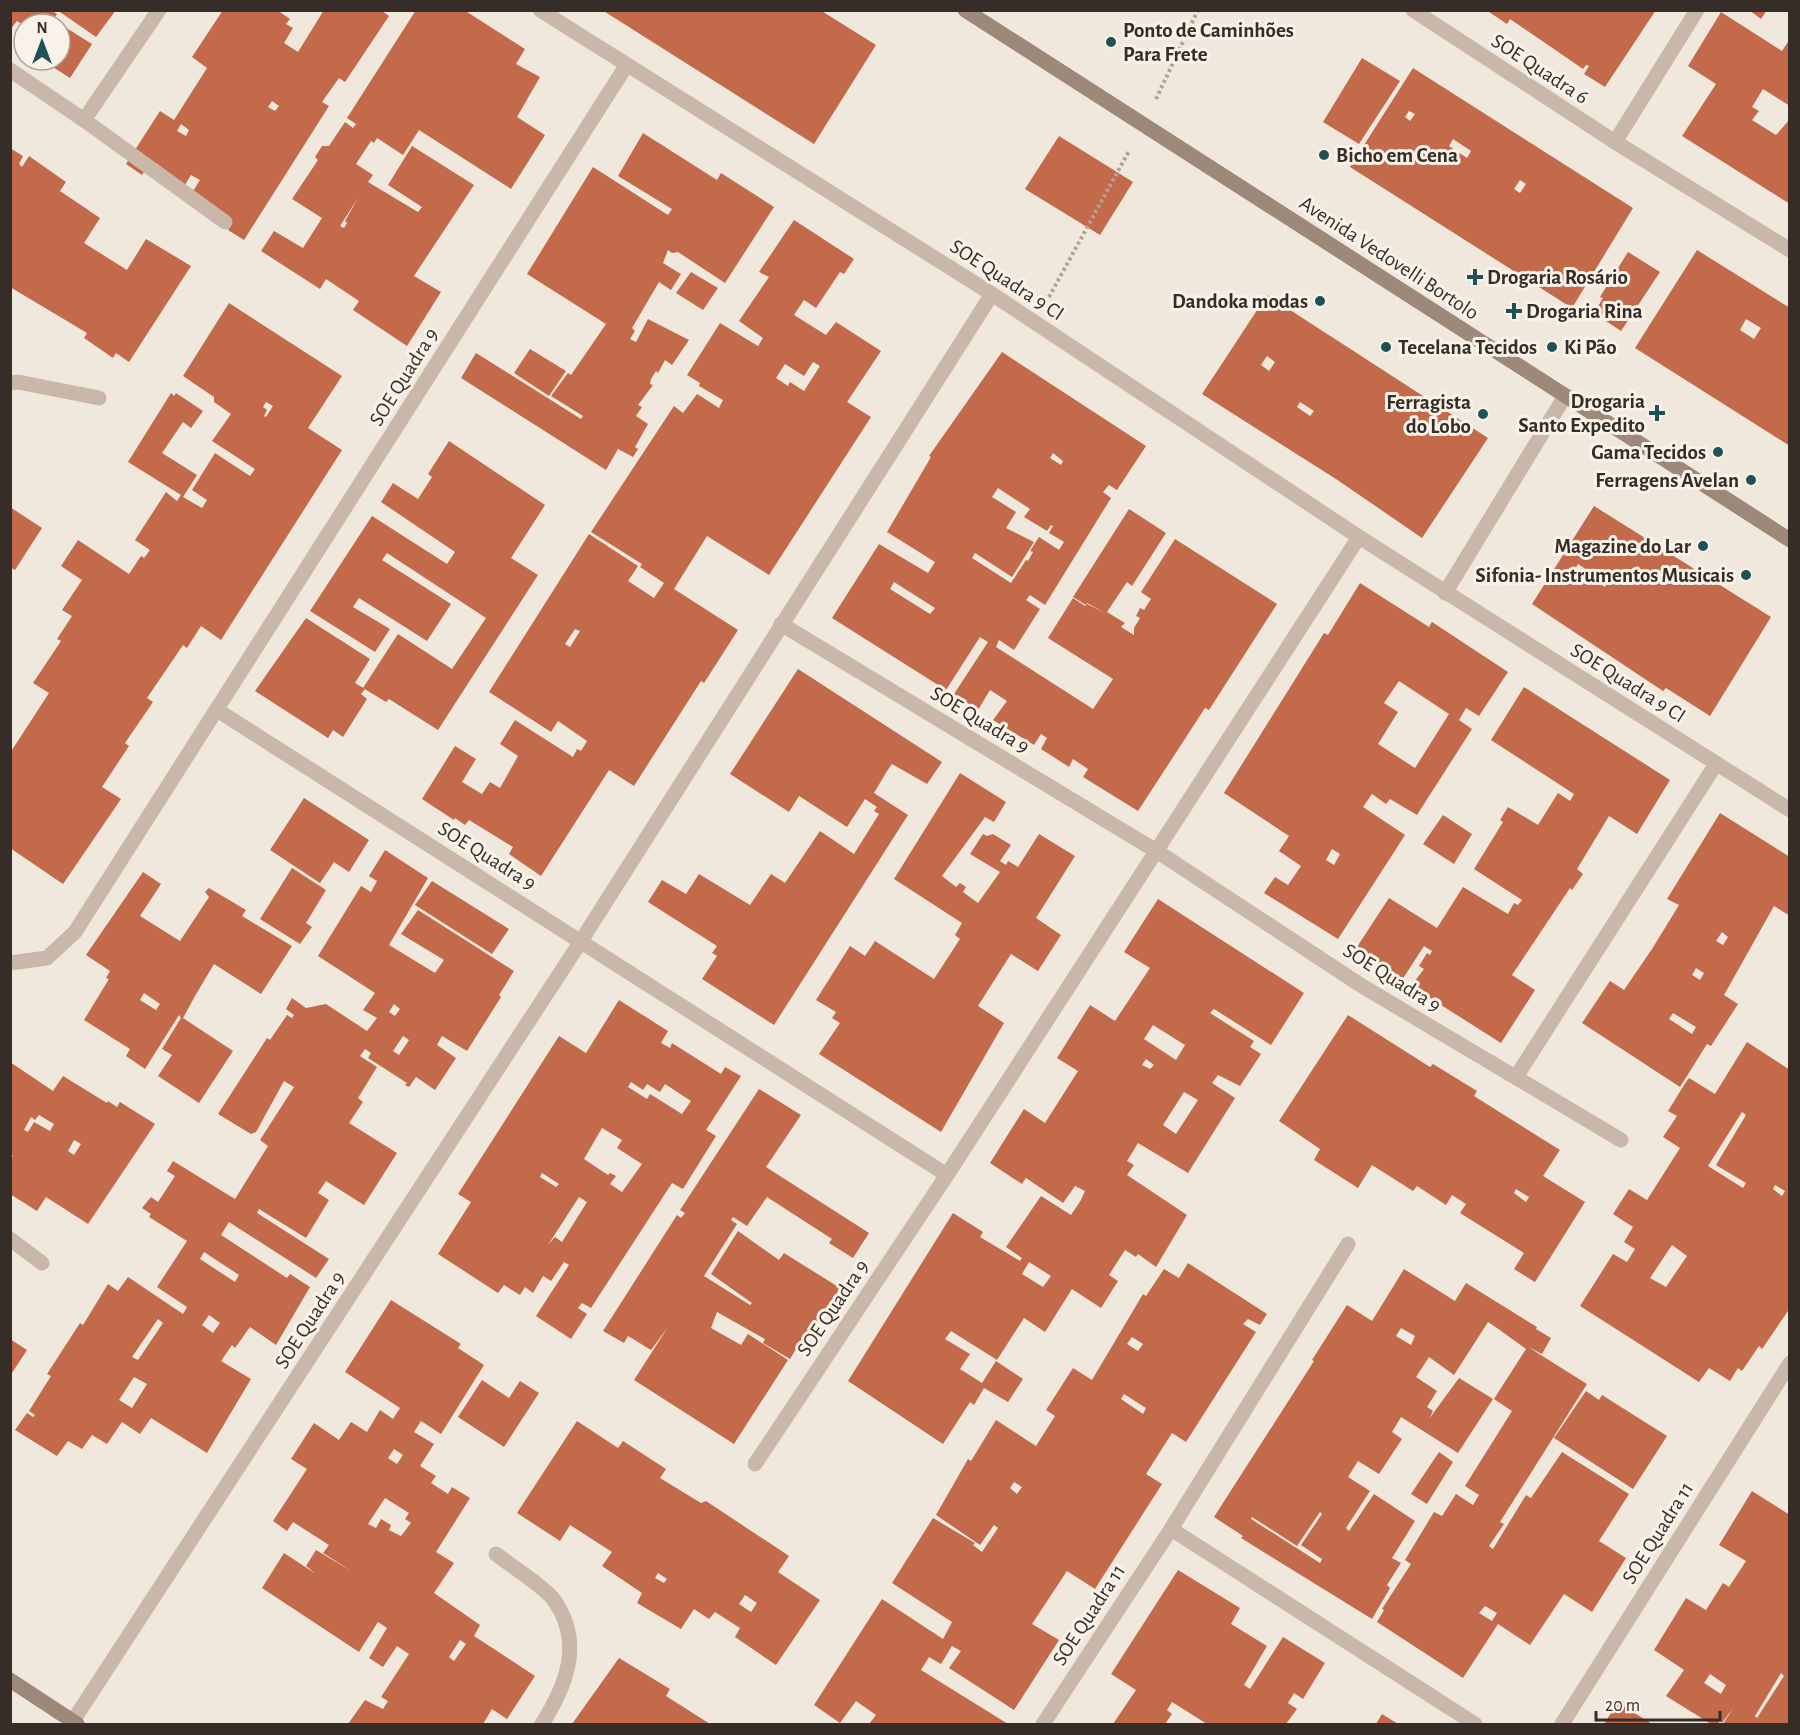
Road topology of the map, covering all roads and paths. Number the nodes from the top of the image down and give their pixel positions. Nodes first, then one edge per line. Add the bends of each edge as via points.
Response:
1 (159, 10) edge
2 (540, 10) edge
3 (965, 10) edge
4 (1198, 10) edge
5 (1413, 10) edge
6 (1697, 10) edge
7 (626, 66) junction
8 (10, 70) edge
9 (84, 120) junction
10 (1144, 125) junction
11 (1615, 142) junction
12 (225, 222) dead end
13 (1790, 250) edge
14 (992, 294) junction
15 (1035, 322) junction
16 (10, 383) edge
17 (1565, 396) junction
18 (99, 398) dead end
19 (1359, 537) junction
20 (1790, 540) edge
21 (1445, 593) junction
22 (781, 624) junction
23 (217, 710) junction
24 (1716, 764) junction
25 (1790, 810) edge
26 (1158, 852) junction
27 (581, 941) junction
28 (10, 963) edge
29 (1516, 1077) junction
30 (1621, 1140) dead end
31 (947, 1175) junction
32 (10, 1239) edge
33 (1348, 1245) dead end
34 (42, 1263) dead end
35 (1790, 1364) edge
36 (755, 1464) dead end
37 (1171, 1529) junction
38 (496, 1554) dead end
39 (10, 1680) edge
40 (74, 1724) edge
41 (542, 1725) edge
42 (1043, 1725) edge
43 (1474, 1725) edge
44 (1562, 1725) edge

1 - 9 street
2 - 7 street, SOE Quadra 9 CI
3 - 10 street, Avenida Vedovelli Bortolo
4 - 10 path
5 - 11 street, SOE Quadra 6
6 - 11 street
7 - 14 street, SOE Quadra 9 CI
7 - 23 street, SOE Quadra 9
8 - 9 street
9 - 12 street
10 - 15 path
10 - 17 street, Avenida Vedovelli Bortolo
11 - 13 street, SOE Quadra 6
14 - 15 street, SOE Quadra 9 CI
14 - 22 street, SOE Quadra 9
15 - 19 street, SOE Quadra 9 CI
16 - 18 street
17 - 20 street, Avenida Vedovelli Bortolo
17 - 21 street
19 - 21 street, SOE Quadra 9 CI
19 - 26 street, SOE Quadra 9
21 - 24 street, SOE Quadra 9 CI
22 - 26 street, SOE Quadra 9
22 - 27 street, SOE Quadra 9
23 - 27 street, SOE Quadra 9
23 - 28 street, SOE Quadra 9 via 75,932 47,958
24 - 25 street, SOE Quadra 9 CI
24 - 29 street
26 - 29 street, SOE Quadra 9 via 1362,986
26 - 31 street, SOE Quadra 9
27 - 31 street, SOE Quadra 9
27 - 40 street, SOE Quadra 9
29 - 30 street, SOE Quadra 9
31 - 36 street, SOE Quadra 9
32 - 34 street
33 - 37 street, SOE Quadra 11
35 - 44 street, SOE Quadra 11
37 - 42 street, SOE Quadra 11
37 - 43 street
38 - 41 street via 554,1599 567,1629 571,1662 559,1697
39 - 40 street

